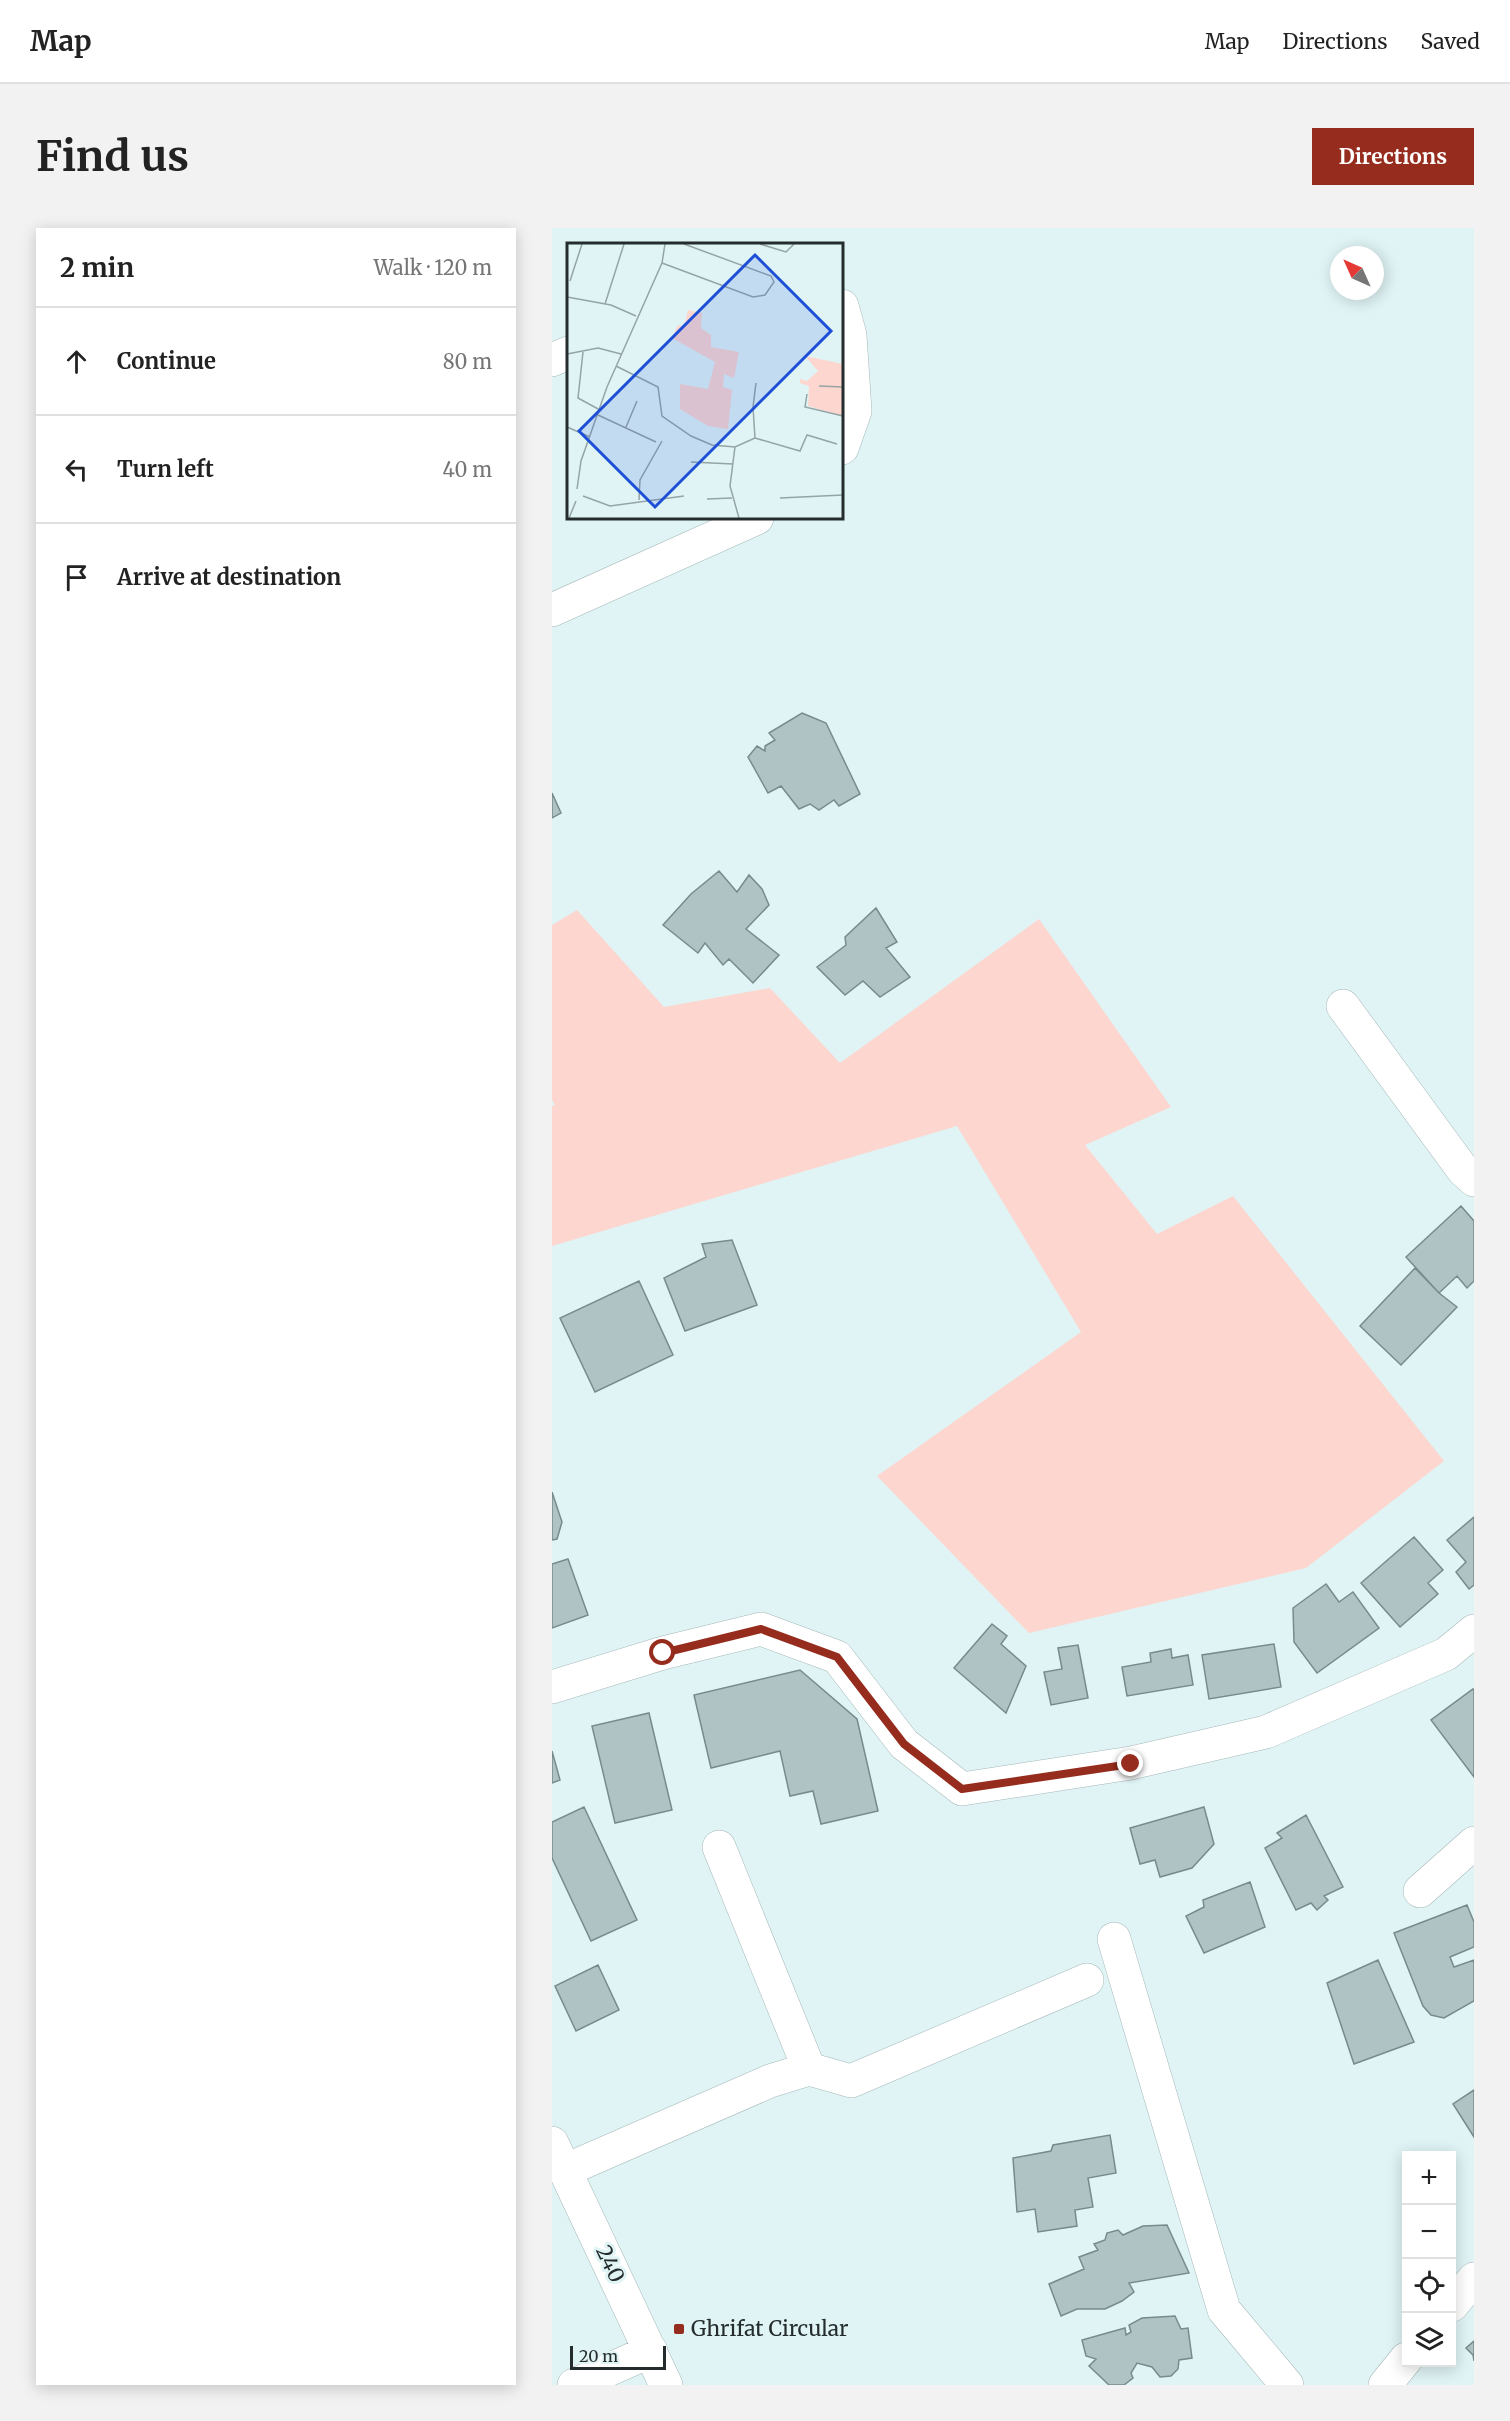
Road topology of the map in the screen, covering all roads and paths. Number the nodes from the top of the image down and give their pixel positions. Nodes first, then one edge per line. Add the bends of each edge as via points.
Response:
1 (843, 310) edge
2 (567, 353) edge
3 (552, 360) edge
4 (843, 445) edge
5 (755, 519) edge
6 (552, 610) edge
7 (1343, 1006) dead end
8 (1474, 1180) edge
9 (1474, 1631) edge
10 (552, 1687) edge
11 (1474, 1843) edge
12 (719, 1847) dead end
13 (1420, 1891) dead end
14 (1114, 1939) dead end
15 (1087, 1980) dead end
16 (809, 2069) junction
17 (559, 2156) edge
18 (1474, 2279) edge
19 (1456, 2301) edge
20 (651, 2351) junction
21 (1402, 2365) edge
22 (574, 2385) edge
23 (666, 2385) edge
24 (1287, 2385) edge
25 (1385, 2385) edge

1 - 4 street via 850,335 855,411
2 - 3 street
5 - 6 street
7 - 8 street
9 - 10 street via 1446,1654 1266,1732 1131,1764 962,1789 904,1744 837,1657 761,1629 663,1653
11 - 13 street
12 - 16 street
14 - 24 street via 1224,2310
15 - 16 street via 851,2081
16 - 17 street
17 - 20 street, 240
18 - 19 street
20 - 22 street
20 - 23 street, 240
21 - 25 street

